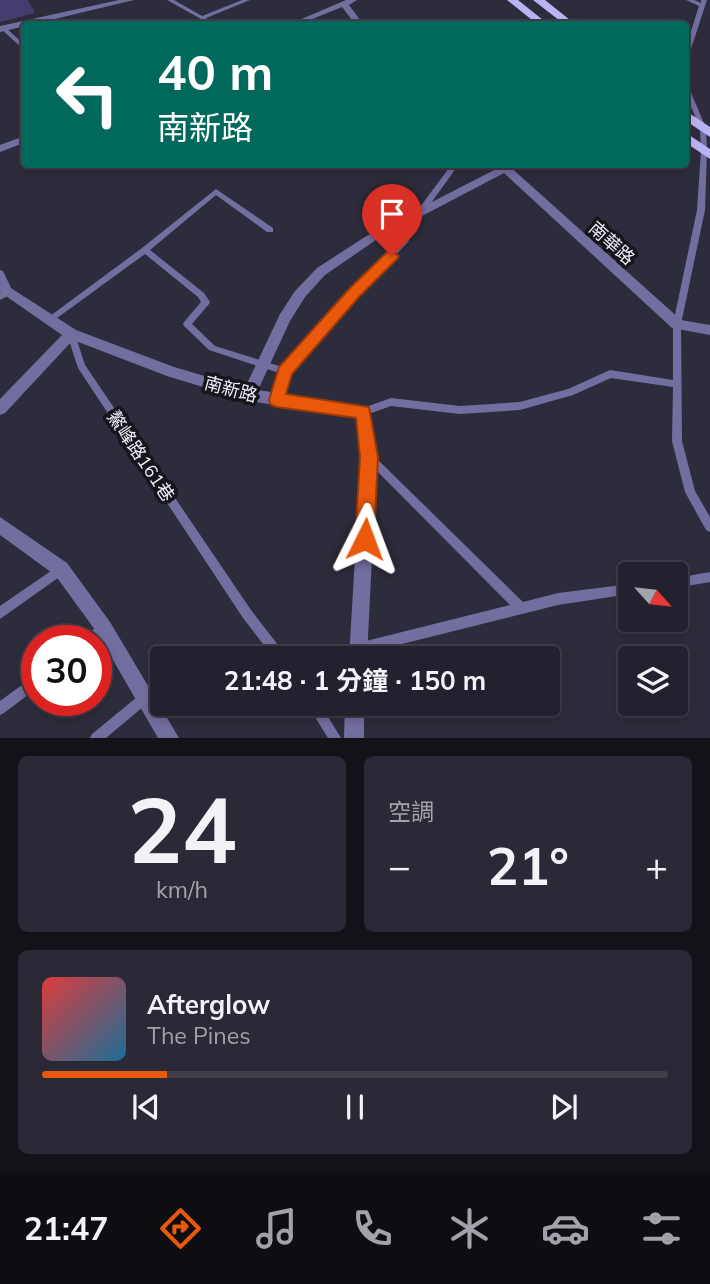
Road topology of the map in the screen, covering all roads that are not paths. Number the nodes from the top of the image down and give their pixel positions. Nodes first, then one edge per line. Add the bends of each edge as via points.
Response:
1 (130, 0) edge
2 (170, 0) edge
3 (247, 0) edge
4 (512, 0) edge
5 (538, 0) edge
6 (688, 0) edge
7 (346, 1) edge
8 (703, 2) edge
9 (202, 18) junction
10 (33, 21) edge
11 (208, 21) edge
12 (301, 21) edge
13 (357, 21) edge
14 (539, 21) edge
15 (566, 21) edge
16 (21, 24) edge
17 (1, 28) edge
18 (21, 45) edge
19 (689, 45) edge
20 (689, 94) edge
21 (689, 117) edge
22 (706, 130) edge
23 (689, 139) edge
24 (21, 140) edge
25 (0, 149) edge
26 (707, 153) edge
27 (453, 168) edge
28 (500, 168) edge
29 (503, 168) edge
30 (422, 209) junction
31 (270, 230) dead end
32 (145, 250) junction
33 (0, 273) edge
34 (3, 292) edge
35 (50, 319) junction
36 (677, 324) junction
37 (710, 330) edge
38 (71, 334) junction
39 (263, 362) junction
40 (284, 371) junction
41 (677, 384) junction
42 (249, 395) junction
43 (277, 400) junction
44 (0, 409) edge
45 (363, 412) junction
46 (369, 457) junction
47 (0, 525) edge
48 (710, 527) edge
49 (61, 569) junction
50 (710, 578) edge
51 (688, 581) edge
52 (618, 591) edge
53 (521, 608) junction
54 (0, 614) edge
55 (102, 625) edge
56 (112, 641) edge
57 (272, 646) edge
58 (358, 646) edge
59 (383, 646) edge
60 (21, 693) edge
61 (146, 698) junction
62 (0, 709) edge
63 (321, 716) edge
64 (355, 716) edge
65 (96, 738) edge
66 (169, 738) edge
67 (335, 738) edge
68 (354, 738) edge

1 - 10 street
2 - 9 lane
3 - 9 lane
4 - 14 main road
5 - 15 main road
6 - 8 lane
7 - 12 street
7 - 13 street
8 - 19 lane
9 - 11 lane
16 - 17 street
17 - 18 lane
20 - 22 lane
21 - 22 main road
22 - 26 lane
23 - 26 main road
24 - 25 street
26 - 36 lane via 701,210
27 - 30 lane
28 - 30 street
29 - 36 street, 南華路
30 - 39 street via 323,270 286,314
30 - 40 lane via 405,240 379,271
31 - 32 lane via 216,191
32 - 35 lane
32 - 39 lane via 206,302 187,324 212,348
33 - 34 lane
34 - 35 street, 南新路
35 - 38 street, 南新路
36 - 37 street
36 - 41 lane
38 - 42 street, 南新路
38 - 44 street
38 - 57 lane, 鰲峰路161巷 via 81,366
39 - 40 lane
39 - 42 street
40 - 43 lane
41 - 45 lane via 610,374 570,392 520,406 460,410 391,402
41 - 48 lane via 677,441 690,492
42 - 43 street, 南新路
43 - 45 street, 南新路
45 - 46 street
46 - 53 lane
46 - 58 street
47 - 49 street
49 - 54 lane
49 - 55 street
50 - 51 lane
52 - 53 lane
53 - 59 lane
56 - 61 street
60 - 62 lane
61 - 65 lane
61 - 66 street
63 - 67 lane
64 - 68 street

